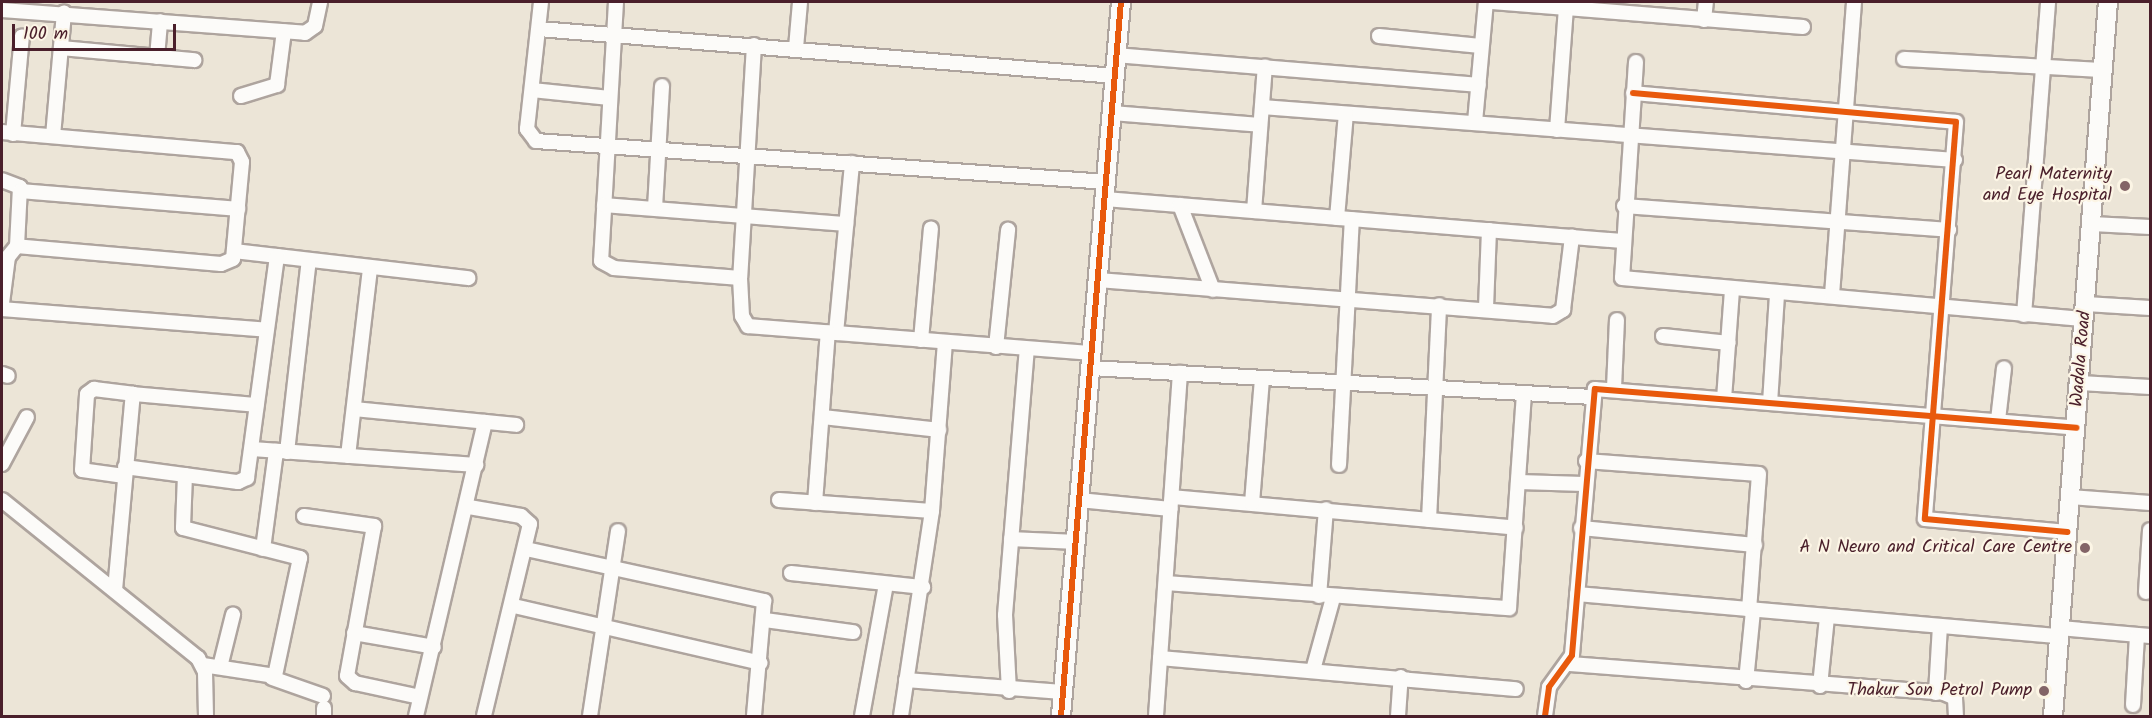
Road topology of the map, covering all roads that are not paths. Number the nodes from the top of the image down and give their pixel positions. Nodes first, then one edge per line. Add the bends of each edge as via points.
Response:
1 (320, 2) edge
2 (542, 2) edge
3 (616, 2) edge
4 (800, 2) edge
5 (1121, 2) edge
6 (1486, 2) edge
7 (1492, 2) edge
8 (1706, 2) edge
9 (1854, 2) edge
10 (2048, 2) edge
11 (2108, 2) edge
12 (27, 5) edge
13 (1566, 6) junction
14 (2, 10) edge
15 (64, 12) junction
16 (1704, 20) junction
17 (160, 21) junction
18 (1803, 27) dead end
19 (539, 29) junction
20 (284, 31) junction
21 (614, 34) junction
22 (21, 36) dead end
23 (1379, 36) dead end
24 (754, 45) junction
25 (1481, 46) junction
26 (61, 48) junction
27 (796, 48) junction
28 (1116, 55) junction
29 (157, 57) junction
30 (1904, 59) dead end
31 (194, 60) dead end
32 (1636, 62) dead end
33 (1265, 66) junction
34 (2042, 70) junction
35 (2103, 70) junction
36 (1115, 76) junction
37 (1479, 85) junction
38 (662, 86) dead end
39 (532, 90) junction
40 (1633, 93) junction
41 (240, 96) dead end
42 (610, 98) junction
43 (1262, 107) junction
44 (1846, 111) junction
45 (1112, 113) junction
46 (1346, 114) junction
47 (1475, 122) junction
48 (1260, 125) junction
49 (1557, 130) junction
50 (7, 133) edge
51 (53, 136) junction
52 (1630, 137) junction
53 (608, 144) junction
54 (658, 147) junction
55 (745, 152) junction
56 (1843, 152) junction
57 (1955, 160) junction
58 (852, 163) junction
59 (2, 180) edge
60 (1106, 190) junction
61 (21, 191) junction
62 (604, 204) junction
63 (1180, 205) junction
64 (1624, 206) junction
65 (655, 208) junction
66 (238, 209) junction
67 (1254, 211) junction
68 (743, 216) junction
69 (1337, 218) junction
70 (1352, 219) junction
71 (1838, 222) junction
72 (846, 224) junction
73 (2092, 224) junction
74 (2151, 227) edge
75 (931, 228) dead end
76 (1008, 230) dead end
77 (1488, 230) junction
78 (1949, 230) junction
79 (1572, 237) junction
80 (1622, 241) junction
81 (17, 246) junction
82 (234, 251) junction
83 (277, 256) junction
84 (309, 260) junction
85 (370, 268) junction
86 (740, 278) junction
87 (468, 279) dead end
88 (1098, 280) junction
89 (1213, 290) junction
90 (1732, 291) junction
91 (1777, 294) junction
92 (1832, 295) junction
93 (1344, 300) junction
94 (2, 303) edge
95 (1439, 305) junction
96 (1940, 306) junction
97 (1486, 308) junction
98 (2151, 308) edge
99 (2, 309) edge
100 (2085, 312) junction
101 (2024, 315) junction
102 (1617, 320) dead end
103 (266, 330) junction
104 (832, 333) junction
105 (1663, 336) dead end
106 (921, 340) junction
107 (945, 343) junction
108 (1729, 343) junction
109 (996, 347) junction
110 (1027, 349) junction
111 (1091, 361) junction
112 (2004, 368) dead end
113 (1180, 373) junction
114 (1262, 378) junction
115 (2080, 383) junction
116 (1343, 384) junction
117 (2151, 387) edge
118 (1614, 388) junction
119 (1435, 389) junction
120 (133, 394) junction
121 (1524, 394) junction
122 (1592, 397) junction
123 (1724, 399) junction
124 (1770, 403) junction
125 (257, 405) junction
126 (354, 409) junction
127 (1933, 414) junction
128 (27, 417) dead end
129 (823, 417) junction
130 (1998, 420) junction
131 (485, 422) junction
132 (516, 425) dead end
133 (2076, 428) junction
134 (939, 429) junction
135 (252, 449) junction
136 (281, 452) junction
137 (348, 456) junction
138 (1586, 460) junction
139 (2, 464) edge
140 (476, 465) junction
141 (1339, 465) dead end
142 (125, 472) junction
143 (185, 475) junction
144 (1519, 482) junction
145 (1584, 484) junction
146 (2070, 497) junction
147 (2, 500) edge
148 (779, 500) dead end
149 (1079, 500) junction
150 (815, 503) junction
151 (1171, 503) junction
152 (2151, 503) edge
153 (1252, 504) junction
154 (469, 507) junction
155 (1326, 509) junction
156 (932, 511) junction
157 (304, 516) dead end
158 (1429, 520) junction
159 (1516, 528) junction
160 (1581, 528) junction
161 (2151, 530) edge
162 (618, 531) dead end
163 (2067, 532) junction
164 (1011, 539) junction
165 (1076, 542) junction
166 (1755, 545) junction
167 (263, 549) junction
168 (526, 549) junction
169 (613, 569) junction
170 (791, 573) dead end
171 (1166, 583) junction
172 (886, 584) junction
173 (923, 587) junction
174 (115, 590) junction
175 (2146, 592) dead end
176 (1577, 594) junction
177 (1326, 597) junction
178 (514, 606) junction
179 (1751, 610) junction
180 (233, 615) dead end
181 (1827, 617) junction
182 (765, 620) junction
183 (1940, 626) junction
184 (603, 629) junction
185 (853, 632) dead end
186 (2059, 632) junction
187 (354, 633) junction
188 (2144, 636) edge
189 (434, 647) junction
190 (1160, 658) junction
191 (761, 663) junction
192 (1570, 664) junction
193 (203, 665) junction
194 (220, 667) junction
195 (1313, 670) junction
196 (1401, 677) junction
197 (272, 678) junction
198 (906, 680) junction
199 (1746, 681) junction
200 (1821, 686) junction
201 (1516, 689) dead end
202 (1009, 691) junction
203 (1063, 692) junction
204 (1936, 693) junction
205 (420, 697) junction
206 (2133, 705) dead end
207 (324, 707) edge
208 (206, 717) edge
209 (416, 717) edge
210 (484, 717) edge
211 (590, 717) edge
212 (754, 717) edge
213 (862, 717) edge
214 (902, 717) edge
215 (1061, 717) edge
216 (1156, 717) edge
217 (1398, 717) edge
218 (1545, 717) edge
219 (1956, 717) edge
220 (2052, 717) edge

1 - 20 street via 314,30
2 - 19 street
3 - 21 street
4 - 27 street
5 - 28 street
6 - 25 street
7 - 13 street
8 - 16 street
9 - 44 street
10 - 34 street
11 - 35 street, Wadala Road
12 - 14 street
12 - 15 street
13 - 16 street
13 - 49 street
15 - 17 street
15 - 26 street
16 - 18 street
17 - 20 street
17 - 29 street
19 - 21 street
19 - 39 street
20 - 41 street via 277,85
21 - 24 street
21 - 42 street
22 - 50 street
23 - 25 street
24 - 27 street
24 - 55 street
25 - 37 street
26 - 29 street
26 - 51 street
27 - 36 street
28 - 33 street
28 - 36 street
29 - 31 street
30 - 34 street
32 - 40 street
33 - 37 street
33 - 43 street
34 - 35 street
34 - 101 street
35 - 73 street, Wadala Road
36 - 45 street
37 - 47 street
38 - 54 street
39 - 42 street
39 - 53 street via 531,139
40 - 44 street
40 - 52 street
42 - 53 street
43 - 46 street
43 - 48 street
44 - 56 street
44 - 57 street via 1953,119
45 - 48 street
45 - 60 street
46 - 47 street
46 - 69 street
47 - 49 street
48 - 67 street
49 - 52 street
50 - 51 street
51 - 66 street via 237,152 242,162
52 - 56 street
52 - 64 street
53 - 54 street
53 - 62 street
54 - 55 street
54 - 65 street
55 - 58 street
55 - 68 street
56 - 57 street
56 - 71 street
57 - 78 street
58 - 60 street
58 - 72 street
59 - 61 street via 18,184
60 - 63 street
60 - 88 street
61 - 66 street
61 - 81 street
62 - 65 street
62 - 86 street via 604,264
63 - 67 street
63 - 89 street
64 - 71 street
64 - 80 street
65 - 68 street
66 - 82 street
67 - 69 street
68 - 72 street
68 - 86 street
69 - 70 street
70 - 77 street
70 - 93 street
71 - 78 street
71 - 92 street
72 - 104 street
73 - 74 street
73 - 100 street, Wadala Road
75 - 106 street
76 - 109 street
77 - 79 street
77 - 97 street
78 - 96 street
79 - 80 street
79 - 97 street via 1558,314
80 - 90 street via 1620,271 1625,280
81 - 82 street via 226,264
81 - 94 street via 8,257
82 - 83 street
83 - 84 street
83 - 103 street
84 - 85 street
84 - 136 street
85 - 87 street
85 - 126 street
86 - 104 street via 742,316 748,326
88 - 89 street
88 - 111 street
89 - 93 street
90 - 91 street
90 - 108 street
91 - 92 street
91 - 124 street
92 - 96 street
93 - 95 street
93 - 116 street
95 - 97 street
95 - 119 street
96 - 101 street
96 - 127 street
98 - 100 street
99 - 103 street
100 - 101 street
100 - 115 street, Wadala Road
102 - 118 street
103 - 125 street
104 - 106 street
104 - 129 street
105 - 108 street
106 - 107 street
107 - 109 street
107 - 134 street
108 - 123 street
109 - 110 street
110 - 111 street
110 - 164 street
111 - 113 street
111 - 149 street
112 - 130 street
113 - 114 street
113 - 151 street
114 - 116 street
114 - 153 street
115 - 117 street
115 - 133 street, Wadala Road
116 - 119 street
116 - 141 street
118 - 122 street via 1597,388
118 - 123 street
119 - 121 street
119 - 158 street
120 - 125 street
120 - 142 street
120 - 142 street via 94,389 87,394 82,470
121 - 122 street
121 - 144 street
122 - 138 street
123 - 124 street
124 - 127 street
125 - 135 street
126 - 131 street
126 - 137 street
127 - 130 street
127 - 163 street via 1924,510 1928,521
128 - 139 street
129 - 134 street
129 - 150 street
130 - 133 street
131 - 132 street
131 - 140 street
133 - 146 street, Wadala Road
134 - 156 street
135 - 136 street
135 - 143 street via 243,482
136 - 137 street
136 - 167 street
137 - 140 street
138 - 145 street
138 - 166 street via 1759,474
140 - 154 street
142 - 143 street
142 - 174 street
143 - 167 street via 183,528
144 - 145 street
144 - 159 street
145 - 160 street
146 - 152 street
146 - 163 street, Wadala Road
147 - 174 street
148 - 150 street
149 - 151 street
149 - 165 street
150 - 156 street
151 - 153 street
151 - 171 street
153 - 155 street
154 - 168 street via 527,519
154 - 189 street
155 - 158 street
155 - 177 street
156 - 173 street
157 - 187 street via 374,526
158 - 159 street
159 - 177 street via 1513,597 1503,611
160 - 166 street
160 - 176 street
161 - 175 street
162 - 169 street
163 - 186 street, Wadala Road
164 - 165 street
164 - 202 street via 1004,630
165 - 203 street
166 - 179 street
167 - 197 street via 291,552 300,563
168 - 169 street
168 - 178 street
169 - 182 street via 759,598 766,604
169 - 184 street
170 - 172 street
171 - 177 street
171 - 190 street
172 - 173 street
172 - 213 street
173 - 198 street
174 - 193 street
176 - 179 street
176 - 192 street
177 - 195 street
178 - 184 street
178 - 210 street
179 - 181 street
179 - 199 street
180 - 194 street
181 - 183 street
181 - 200 street
182 - 185 street
182 - 191 street
183 - 186 street
183 - 204 street
184 - 191 street
184 - 211 street
186 - 188 street
186 - 220 street, Wadala Road
187 - 189 street
187 - 205 street via 346,669 351,681
188 - 206 street
189 - 205 street
190 - 195 street
190 - 216 street
191 - 212 street
192 - 199 street
192 - 218 street via 1549,687
193 - 194 street
193 - 208 street
194 - 197 street
195 - 196 street
196 - 201 street
196 - 217 street
197 - 207 street
198 - 202 street
198 - 214 street
199 - 200 street
200 - 204 street
202 - 203 street
203 - 215 street
204 - 219 street via 1954,698
205 - 209 street

